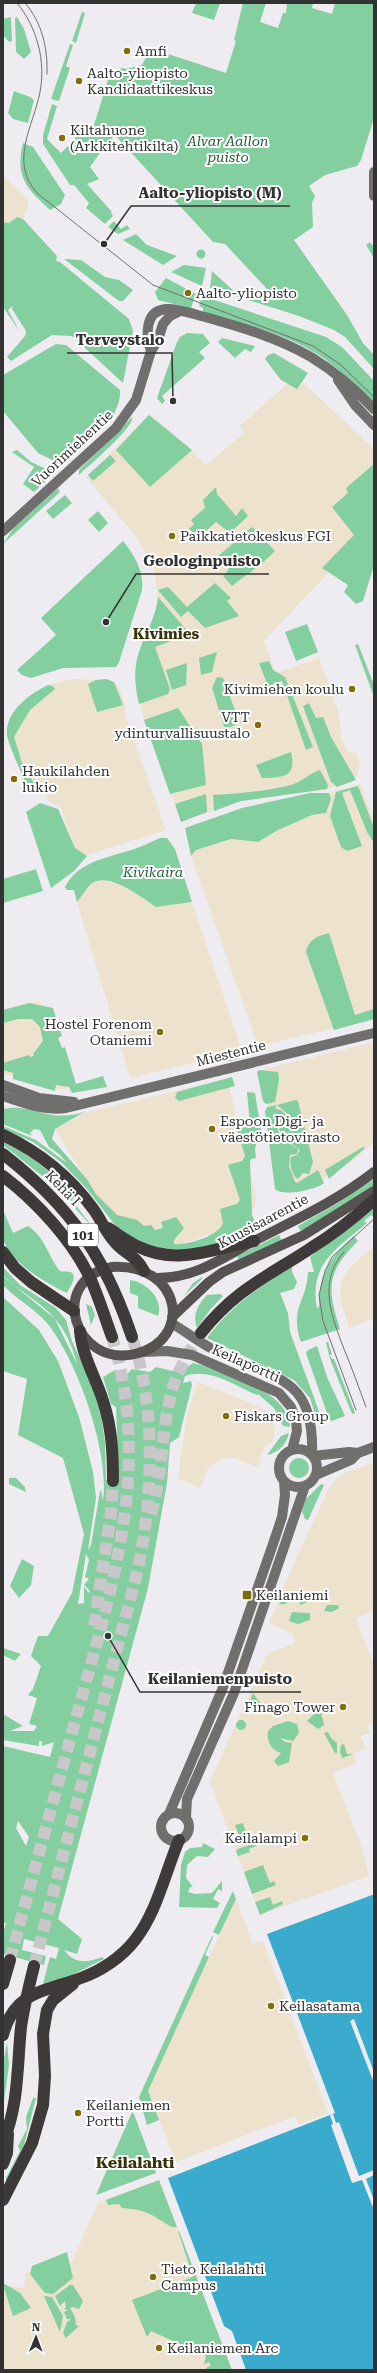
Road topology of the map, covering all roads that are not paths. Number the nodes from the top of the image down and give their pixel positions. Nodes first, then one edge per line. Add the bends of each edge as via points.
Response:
1 (374, 172) edge
2 (374, 196) edge
3 (180, 311) junction
4 (151, 351) junction
5 (336, 376) junction
6 (374, 409) edge
7 (374, 425) edge
8 (3, 531) edge
9 (374, 1032) edge
10 (3, 1085) edge
11 (3, 1096) edge
12 (96, 1100) junction
13 (3, 1135) edge
14 (3, 1154) edge
15 (374, 1172) edge
16 (3, 1176) edge
17 (374, 1191) edge
18 (374, 1200) edge
19 (102, 1224) junction
20 (254, 1241) junction
21 (3, 1252) edge
22 (144, 1271) junction
23 (158, 1278) junction
24 (74, 1310) junction
25 (172, 1320) junction
26 (80, 1331) junction
27 (201, 1333) tunnel mouth
28 (112, 1337) tunnel mouth
29 (132, 1337) tunnel mouth
30 (139, 1353) junction
31 (374, 1447) edge
32 (292, 1450) junction
33 (358, 1453) junction
34 (312, 1455) junction
35 (316, 1475) junction
36 (113, 1481) tunnel mouth
37 (284, 1481) junction
38 (305, 1486) junction
39 (169, 1814) junction
40 (186, 1817) junction
41 (179, 1840) junction
42 (10, 1960) tunnel mouth
43 (34, 1966) tunnel mouth
44 (82, 1978) junction
45 (3, 1984) edge
46 (3, 2035) edge
47 (8, 2131) junction
48 (3, 2142) edge
49 (3, 2164) edge
50 (3, 2200) edge

1 - 2 street
3 - 4 street, Vuorimiehentie via 166,320
3 - 4 street, Vuorimiehentie via 166,309 152,316 146,338
3 - 5 street, Vuorimiehentie via 283,343 312,358
4 - 8 street, Vuorimiehentie via 136,400 116,428
5 - 6 street, Vuorimiehentie via 354,388
5 - 7 street via 355,405
9 - 12 street, Miestentie
10 - 12 street, Miestentie via 54,1101
11 - 12 street, Miestentie via 52,1109
13 - 19 highway via 33,1151 62,1174 90,1205
14 - 29 highway, Kehä I / 101 via 47,1190 88,1240 107,1272
15 - 20 main road, Kuusisaarentie via 334,1200
16 - 28 highway, 101 via 52,1222 72,1249 90,1279
17 - 25 main road, Kuusisaarentie via 304,1235 223,1272 209,1282
18 - 27 highway via 313,1247 253,1282 230,1300
19 - 20 highway via 138,1247 167,1256 198,1255
19 - 22 highway via 115,1242 138,1260
20 - 23 main road, Kuusisaarentie via 195,1272 181,1277
21 - 24 highway via 30,1282
22 - 23 main road
22 - 24 main road via 118,1266 92,1274 80,1287
23 - 25 main road via 170,1296
24 - 26 main road
25 - 30 main road via 164,1337
25 - 34 street, Keilaportti via 201,1343 276,1377 293,1388 309,1413 313,1430
26 - 30 main road via 94,1346 106,1353
26 - 36 highway via 81,1345 94,1374 109,1423
30 - 32 street, Keilaportti via 167,1351 192,1355 279,1392 291,1406 296,1420 297,1431
31 - 33 street
32 - 34 street via 304,1450
32 - 37 street via 284,1456 279,1466
33 - 34 street
33 - 35 street via 352,1460
34 - 35 street via 317,1465
35 - 38 street
37 - 38 street via 294,1487
37 - 39 street via 282,1517 273,1544 222,1690
38 - 40 street via 234,1693 187,1799
39 - 40 street via 177,1813
39 - 41 street via 163,1819 161,1831 167,1838
40 - 41 street via 189,1824 188,1832
41 - 44 highway via 155,1904 135,1940 105,1967
42 - 45 highway
43 - 47 highway via 26,1994 21,2028 18,2089
44 - 46 highway via 30,1995 12,2011
44 - 50 highway via 53,2000 47,2010 43,2034 43,2105 32,2143
47 - 48 highway
47 - 49 highway via 7,2153

